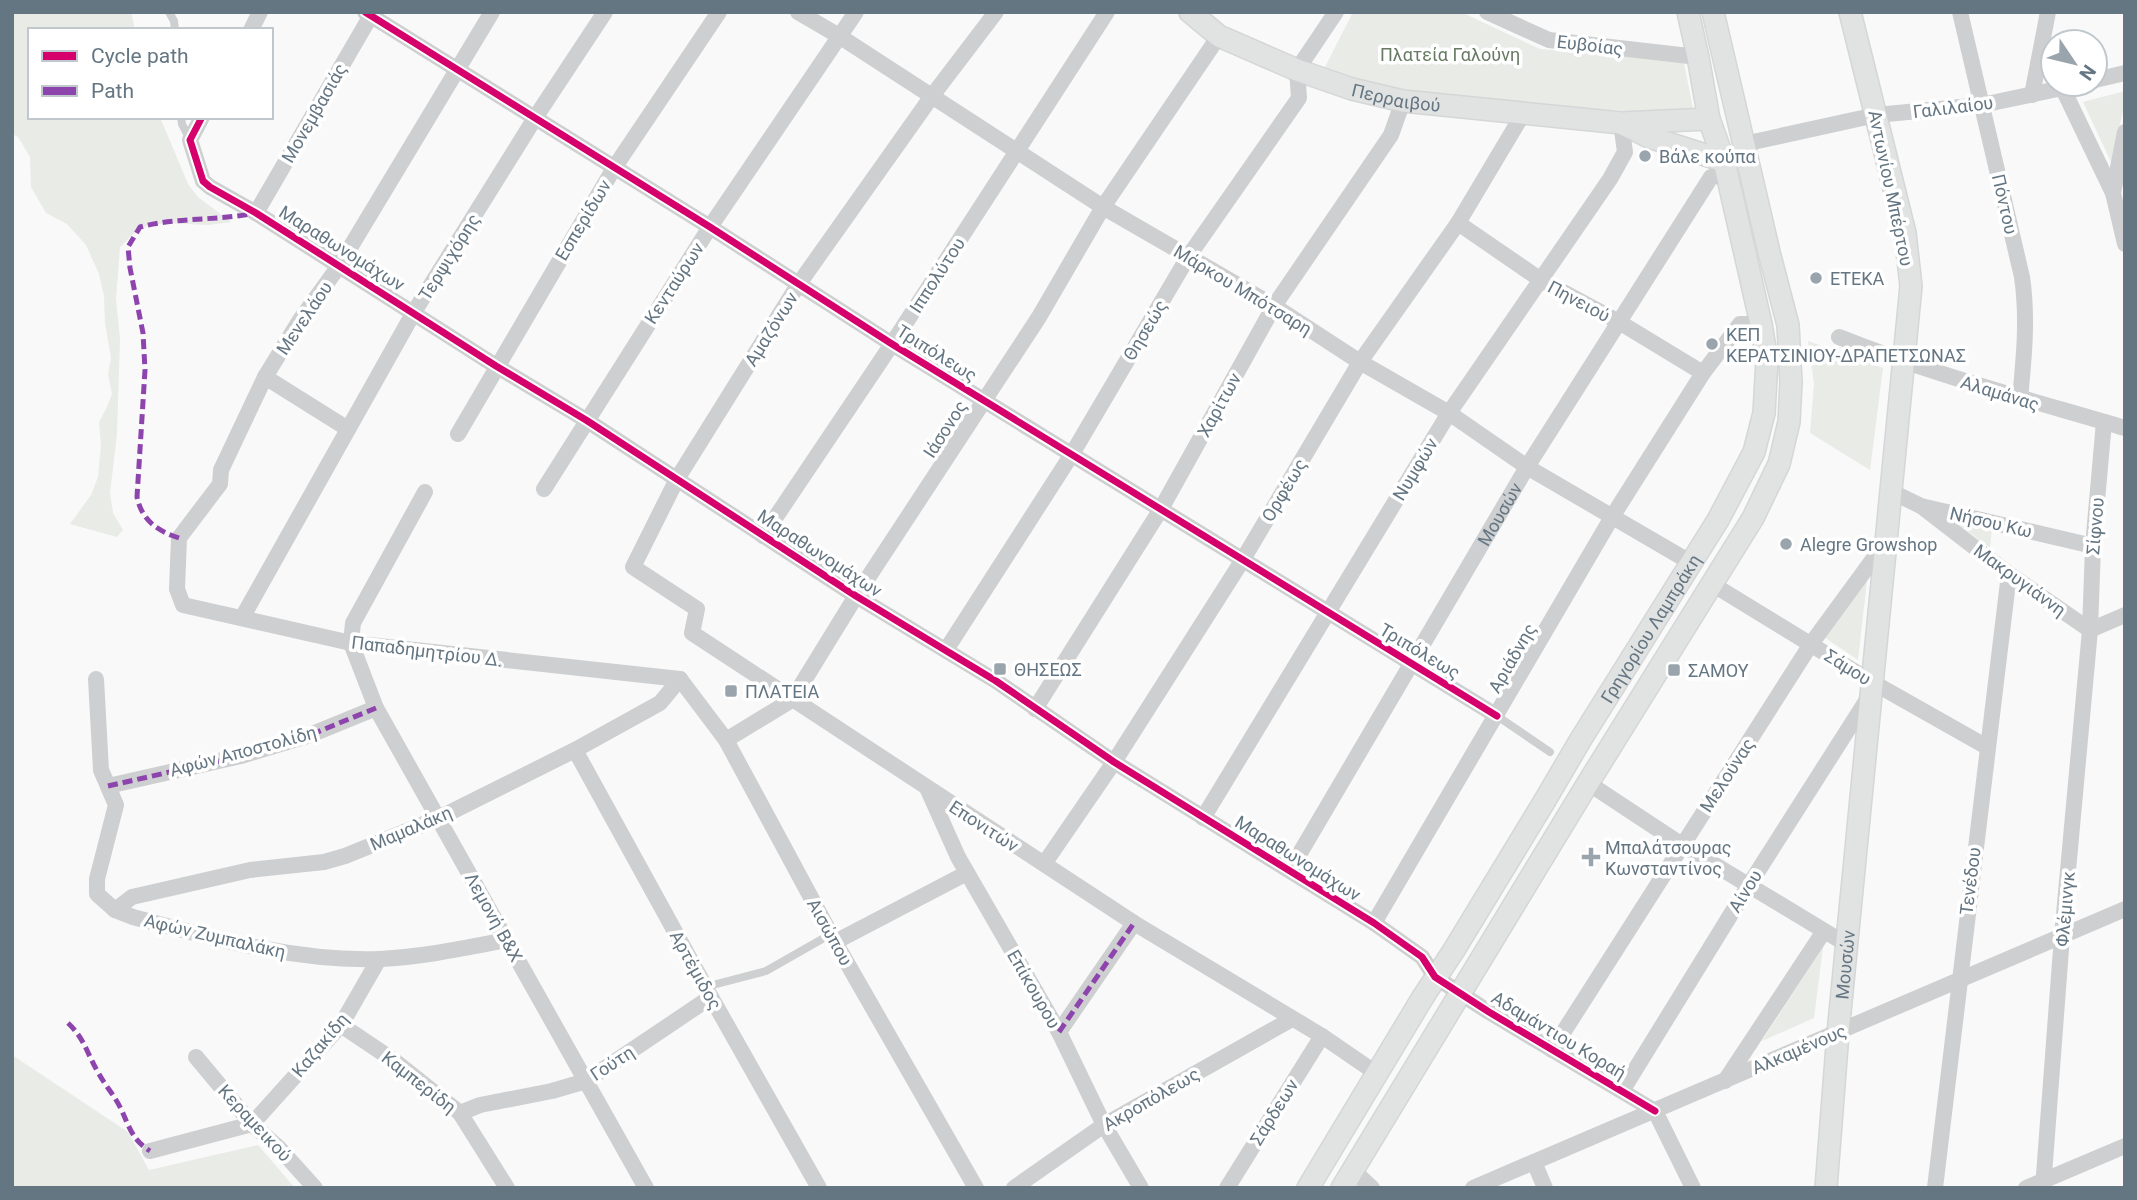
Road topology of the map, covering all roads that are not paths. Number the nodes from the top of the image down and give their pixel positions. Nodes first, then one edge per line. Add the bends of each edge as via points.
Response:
1 (260, 12) edge
2 (492, 12) edge
3 (605, 12) edge
4 (719, 12) edge
5 (798, 12) edge
6 (856, 12) edge
7 (996, 12) edge
8 (1107, 12) edge
9 (1190, 12) edge
10 (1336, 12) edge
11 (1487, 12) edge
12 (1688, 12) edge
13 (1713, 12) edge
14 (1850, 12) edge
15 (1960, 12) edge
16 (2048, 12) edge
17 (369, 13) edge
18 (252, 28) edge
19 (839, 36) junction
20 (1219, 36) junction
21 (1698, 57) junction
22 (1297, 70) junction
23 (457, 71) junction
24 (2039, 94) edge
25 (2032, 95) junction
26 (932, 96) junction
27 (2067, 98) edge
28 (1403, 101) junction
29 (1982, 105) junction
30 (1523, 114) junction
31 (1876, 115) junction
32 (536, 118) junction
33 (181, 119) edge
34 (201, 119) edge
35 (1709, 119) junction
36 (1621, 123) junction
37 (2125, 132) edge
38 (190, 140) junction
39 (1744, 144) junction
40 (1018, 151) junction
41 (614, 168) junction
42 (1725, 168) junction
43 (2113, 193) junction
44 (1103, 207) junction
45 (256, 213) junction
46 (1458, 223) junction
47 (710, 227) junction
48 (2125, 244) edge
49 (1188, 257) junction
50 (339, 265) junction
51 (1541, 280) junction
52 (798, 285) junction
53 (1274, 306) junction
54 (414, 312) junction
55 (1619, 322) junction
56 (1761, 324) junction
57 (1839, 337) dead end
58 (892, 344) junction
59 (1360, 362) junction
60 (1905, 363) junction
61 (496, 366) junction
62 (1703, 373) junction
63 (265, 377) junction
64 (2020, 399) junction
65 (983, 400) junction
66 (1449, 413) junction
67 (586, 420) junction
68 (2104, 422) junction
69 (2125, 428) edge
70 (348, 429) junction
71 (457, 434) dead end
72 (1072, 454) junction
73 (1527, 467) junction
74 (677, 479) junction
75 (544, 489) dead end
76 (425, 492) dead end
77 (1892, 492) junction
78 (1921, 506) junction
79 (1161, 509) junction
80 (1612, 517) junction
81 (763, 536) junction
82 (1887, 540) junction
83 (2093, 547) junction
84 (637, 555) joint
85 (1242, 561) junction
86 (1690, 562) junction
87 (2008, 574) junction
88 (1712, 584) junction
89 (856, 596) junction
90 (179, 600) joint
91 (1329, 614) junction
92 (2125, 615) edge
93 (242, 618) junction
94 (2090, 630) junction
95 (351, 643) junction
96 (1811, 644) junction
97 (946, 650) junction
98 (1411, 664) junction
99 (96, 679) dead end
100 (680, 679) junction
101 (1872, 688) junction
102 (792, 700) junction
103 (376, 708) junction
104 (1035, 709) junction
105 (1497, 716) junction
106 (726, 740) junction
107 (1987, 747) junction
108 (575, 750) junction
109 (1550, 751) dead end
110 (1114, 762) junction
111 (1588, 783) junction
112 (108, 786) junction
113 (928, 790) junction
114 (439, 818) junction
115 (1203, 818) junction
116 (1682, 845) junction
117 (1044, 864) junction
118 (1290, 870) junction
119 (967, 873) junction
120 (1748, 885) junction
121 (2125, 909) edge
122 (116, 910) junction
123 (1134, 923) junction
124 (1374, 923) junction
125 (1824, 931) junction
126 (2062, 936) junction
127 (833, 938) junction
128 (507, 940) junction
129 (1846, 944) junction
130 (379, 959) junction
131 (1958, 981) junction
132 (1447, 985) junction
133 (708, 992) junction
134 (1292, 1019) junction
135 (341, 1025) junction
136 (1059, 1032) junction
137 (1838, 1032) junction
138 (1322, 1036) junction
139 (1552, 1050) junction
140 (196, 1057) dead end
141 (1376, 1073) junction
142 (586, 1081) junction
143 (1725, 1081) junction
144 (1622, 1091) junction
145 (1655, 1111) junction
146 (460, 1113) junction
147 (252, 1125) junction
148 (1104, 1125) junction
149 (2125, 1146) edge
150 (150, 1151) dead end
151 (1534, 1162) junction
152 (1347, 1179) edge
153 (2043, 1184) edge
154 (315, 1188) edge
155 (507, 1188) edge
156 (646, 1188) edge
157 (819, 1188) edge
158 (976, 1188) edge
159 (1014, 1188) edge
160 (1140, 1188) edge
161 (1227, 1188) edge
162 (1308, 1188) edge
163 (1372, 1188) edge
164 (1473, 1188) edge
165 (1545, 1188) edge
166 (1693, 1188) edge
167 (1826, 1188) edge
168 (1934, 1188) edge
169 (2026, 1188) edge

1 - 18 street
2 - 23 street, Μενελάου
3 - 32 street, Τερψιχόρης
4 - 41 street, Εσπερίδων
5 - 19 street, Μάρκου Μπότσαρη
6 - 19 street, Κενταύρων
7 - 26 street, Αμαζόνων
8 - 40 street, Ιππολύτου
9 - 20 main road, Περραιβού
10 - 22 street
11 - 21 street, Ευβοίας via 1549,40
12 - 21 main road, Γρηγορίου Λαμπράκη
13 - 39 main road, Γρηγορίου Λαμπράκη
14 - 31 main road, Αντωνίου Μπέρτου
15 - 29 street, Πόντου
16 - 25 street
17 - 23 street, Τριπόλεως
17 - 45 street, Μονεμβασιάς
19 - 26 street, Μάρκου Μπότσαρη
19 - 47 street, Κενταύρων
20 - 22 main road, Περραιβού
20 - 44 street, Ιάσονος
21 - 35 main road, Γρηγορίου Λαμπράκη
22 - 28 main road, Περραιβού
22 - 49 street, Θησεώς via 1299,98
23 - 32 street, Τριπόλεως
23 - 50 street, Μενελάου
24 - 25 street, Γαλιλαίου
25 - 29 street, Γαλιλαίου
26 - 40 street, Μάρκου Μπότσαρη
26 - 52 street, Αμαζόνων
27 - 43 street
28 - 30 main road, Περραιβού
28 - 53 street, Χαρίτων via 1391,135
29 - 31 street, Γαλιλαίου
29 - 64 street, Πόντου via 2027,307
30 - 36 main road, Περραιβού
30 - 46 street, Ορφέως
31 - 39 street, Γαλιλαίου
31 - 60 main road, Αντωνίου Μπέρτου via 1905,233 1911,286
32 - 41 street, Τριπόλεως
32 - 54 street, Τερψιχόρης
33 - 38 lane
34 - 38 street
35 - 36 main road, Περραιβού
35 - 42 main road, Γρηγορίου Λαμπράκη
36 - 42 main road, Περραιβού
36 - 51 street, Νυμφών via 1625,152
37 - 43 street
38 - 45 street, Μαραθωνομάχων via 203,181
39 - 88 main road, Γρηγορίου Λαμπράκη via 1788,325 1790,422 1776,475
40 - 44 street, Μάρκου Μπότσαρη
40 - 58 street, Ιππολύτου
41 - 47 street, Τριπόλεως
41 - 61 street, Εσπερίδων
42 - 55 street, Μουσών via 1711,177
42 - 56 main road, Γρηγορίου Λαμπράκη
43 - 48 street
44 - 49 street, Μάρκου Μπότσαρη
44 - 65 street, Ιάσονος via 1039,317
45 - 50 street, Μαραθωνομάχων
46 - 51 street, Πηνειού
46 - 59 street, Ορφέως
47 - 52 street, Τριπόλεως
47 - 67 street, Κενταύρων
49 - 53 street, Μάρκου Μπότσαρη
49 - 72 street, Θησεώς
50 - 54 street, Μαραθωνομάχων
50 - 63 street, Μενελάου
51 - 55 street, Πηνειού
51 - 66 street, Νυμφών
52 - 58 street, Τριπόλεως
52 - 74 street, Αμαζόνων
53 - 59 street, Μάρκου Μπότσαρη
53 - 79 street, Χαρίτων
54 - 61 street, Μαραθωνομάχων
54 - 70 street, Τερψιχόρης
55 - 62 street, Πηνειού
55 - 73 street, Μουσών
56 - 62 street, Αριάδνης via 1740,324
56 - 86 main road, Γρηγορίου Λαμπράκη via 1768,360 1764,413 1754,453
57 - 60 street, Αλαμάνας
58 - 65 street, Τριπόλεως
58 - 81 street, Ιππολύτου
59 - 66 street, Μάρκου Μπότσαρη
59 - 85 street, Ορφέως
60 - 64 street, Αλαμάνας
60 - 77 main road, Αντωνίου Μπέρτου
61 - 67 street, Μαραθωνομάχων
61 - 71 street, Εσπερίδων
62 - 80 street, Αριάδνης
63 - 70 street
63 - 90 street, Μενελάου via 221,470 220,484 179,538
64 - 68 street, Αλαμάνας
65 - 72 street, Τριπόλεως
65 - 89 street, Ιάσονος
66 - 73 street, Μάρκου Μπότσαρη
66 - 91 street, Νυμφών
67 - 74 street, Μαραθωνομάχων
67 - 75 street, Κενταύρων
68 - 69 street, Αλαμάνας
68 - 83 street, Σίφνου
70 - 93 street, Τερψιχόρης
72 - 79 street, Τριπόλεως
72 - 97 street, Θησεώς
73 - 80 street, Μάρκου Μπότσαρη
73 - 98 street, Μουσών
74 - 81 street, Μαραθωνομάχων
74 - 84 street, Αμαζόνων
76 - 95 street via 353,623
77 - 78 street, Νήσου Κω
77 - 82 main road, Μουσών
78 - 83 street, Νήσου Κω
78 - 87 street, Μακρυγιάννη
79 - 85 street, Τριπόλεως
79 - 104 street, Χαρίτων
80 - 86 street, Μάρκου Μπότσαρη
80 - 105 street, Αριάδνης
81 - 89 street, Μαραθωνομάχων
82 - 96 street, Μελούνας
82 - 101 main road, Μουσών
83 - 94 street, Σίφνου
84 - 102 street, Επονιτών via 633,567 697,609 692,633
85 - 91 street, Τριπόλεως
85 - 110 street, Ορφέως
86 - 132 main road, Γρηγορίου Λαμπράκη via 1454,950
87 - 94 street, Μακρυγιάννη
87 - 107 street, Τενέδου
88 - 96 street, Σάμου
88 - 111 main road, Γρηγορίου Λαμπράκη
89 - 97 street, Μαραθωνομάχων
89 - 102 street, Ιάσονος
90 - 93 street, Παπαδημητρίου Δ. via 183,605
91 - 98 street, Τριπόλεως
91 - 115 street, Νυμφών
92 - 94 street
93 - 95 street, Παπαδημητρίου Δ.
94 - 126 street, Φλέμινγκ
95 - 100 street, Παπαδημητρίου Δ.
95 - 103 street, Λεμονή Β&Χ
96 - 101 street, Σάμου
96 - 116 street, Μελούνας
97 - 104 street, Μαραθωνομάχων
98 - 105 street, Τριπόλεως
98 - 118 street, Μουσών
99 - 112 street via 102,770
100 - 106 street, Αισώπου
100 - 108 street, Μαμαλάκη via 660,703
101 - 107 street, Σάμου
101 - 120 street, Αίνου
101 - 129 main road, Μουσών
102 - 106 street, Ιάσονος
102 - 113 street, Επονιτών
103 - 112 street, Αφών Αποστολίδη via 241,756
103 - 114 street, Λεμονή Β&Χ
104 - 110 street, Μαραθωνομάχων
105 - 109 lane, Τριπόλεως
105 - 124 street, Αριάδνης
106 - 127 street, Αισώπου
107 - 131 street, Τενέδου
108 - 114 street, Μαμαλάκη
108 - 133 street, Αρτέμιδος
110 - 115 street, Μαραθωνομάχων
110 - 117 street, Ορφέως
111 - 116 street
111 - 132 main road, Γρηγορίου Λαμπράκη
112 - 122 street, Αφών Ζυμπαλάκη via 116,805 97,894
113 - 117 street, Επονιτών
113 - 119 street, Επίκουρου
114 - 122 street, Μαμαλάκη via 324,862 250,870 132,897
114 - 128 street, Λεμονή Β&Χ
115 - 118 street, Μαραθωνομάχων
116 - 120 street
116 - 139 street, Μελούνας
117 - 123 street, Επονιτών
118 - 124 street, Μαραθωνομάχων
119 - 127 street, Γούτη
119 - 136 street, Επίκουρου
120 - 125 street
120 - 144 street, Αίνου
121 - 126 street, Αλκαμένους
122 - 130 street, Αφών Ζυμπαλάκη via 243,945 298,955
123 - 134 street, Επονιτών
123 - 136 street
124 - 132 street, Μαραθωνομάχων via 1422,957
125 - 129 street
125 - 143 street
126 - 131 street, Αλκαμένους
126 - 153 street, Φλέμινγκ
127 - 133 lane, Γούτη via 766,971
127 - 158 street, Αισώπου
128 - 130 street, Αφών Ζυμπαλάκη
128 - 142 street, Λεμονή Β&Χ
129 - 137 main road, Μουσών
130 - 135 street, Καζακίδη
131 - 137 street, Αλκαμένους
131 - 168 street, Τενέδου
132 - 139 street, Αδαμάντιου Κοραή
132 - 141 main road, Γρηγορίου Λαμπράκη
132 - 152 main road, Γρηγορίου Λαμπράκη
133 - 142 street, Γούτη
133 - 157 street, Αρτέμιδος
134 - 138 street, Επονιτών
134 - 148 street, Ακροπόλεως
135 - 146 street, Καμπερίδη
135 - 147 street, Καζακίδη
136 - 148 street, Επίκουρου
137 - 143 street, Αλκαμένους
137 - 167 main road, Μουσών
138 - 141 street, Επονιτών
138 - 161 street, Σάρδεων
139 - 144 street, Αδαμάντιου Κοραή
140 - 147 street, Κεραμεικού
141 - 162 main road, Γρηγορίου Λαμπράκη
142 - 146 street, Γούτη
142 - 156 street, Λεμονή Β&Χ
143 - 145 street, Αλκαμένους
144 - 145 street, Αδαμάντιου Κοραή
145 - 151 street, Αλκαμένους
145 - 166 street
146 - 155 street, Καμπερίδη
147 - 150 street
147 - 154 street, Κεραμεικού
148 - 159 street, Ακροπόλεως
148 - 160 street, Επίκουρου
149 - 153 street
151 - 164 street, Αλκαμένους
151 - 165 street
152 - 163 street
153 - 169 street

